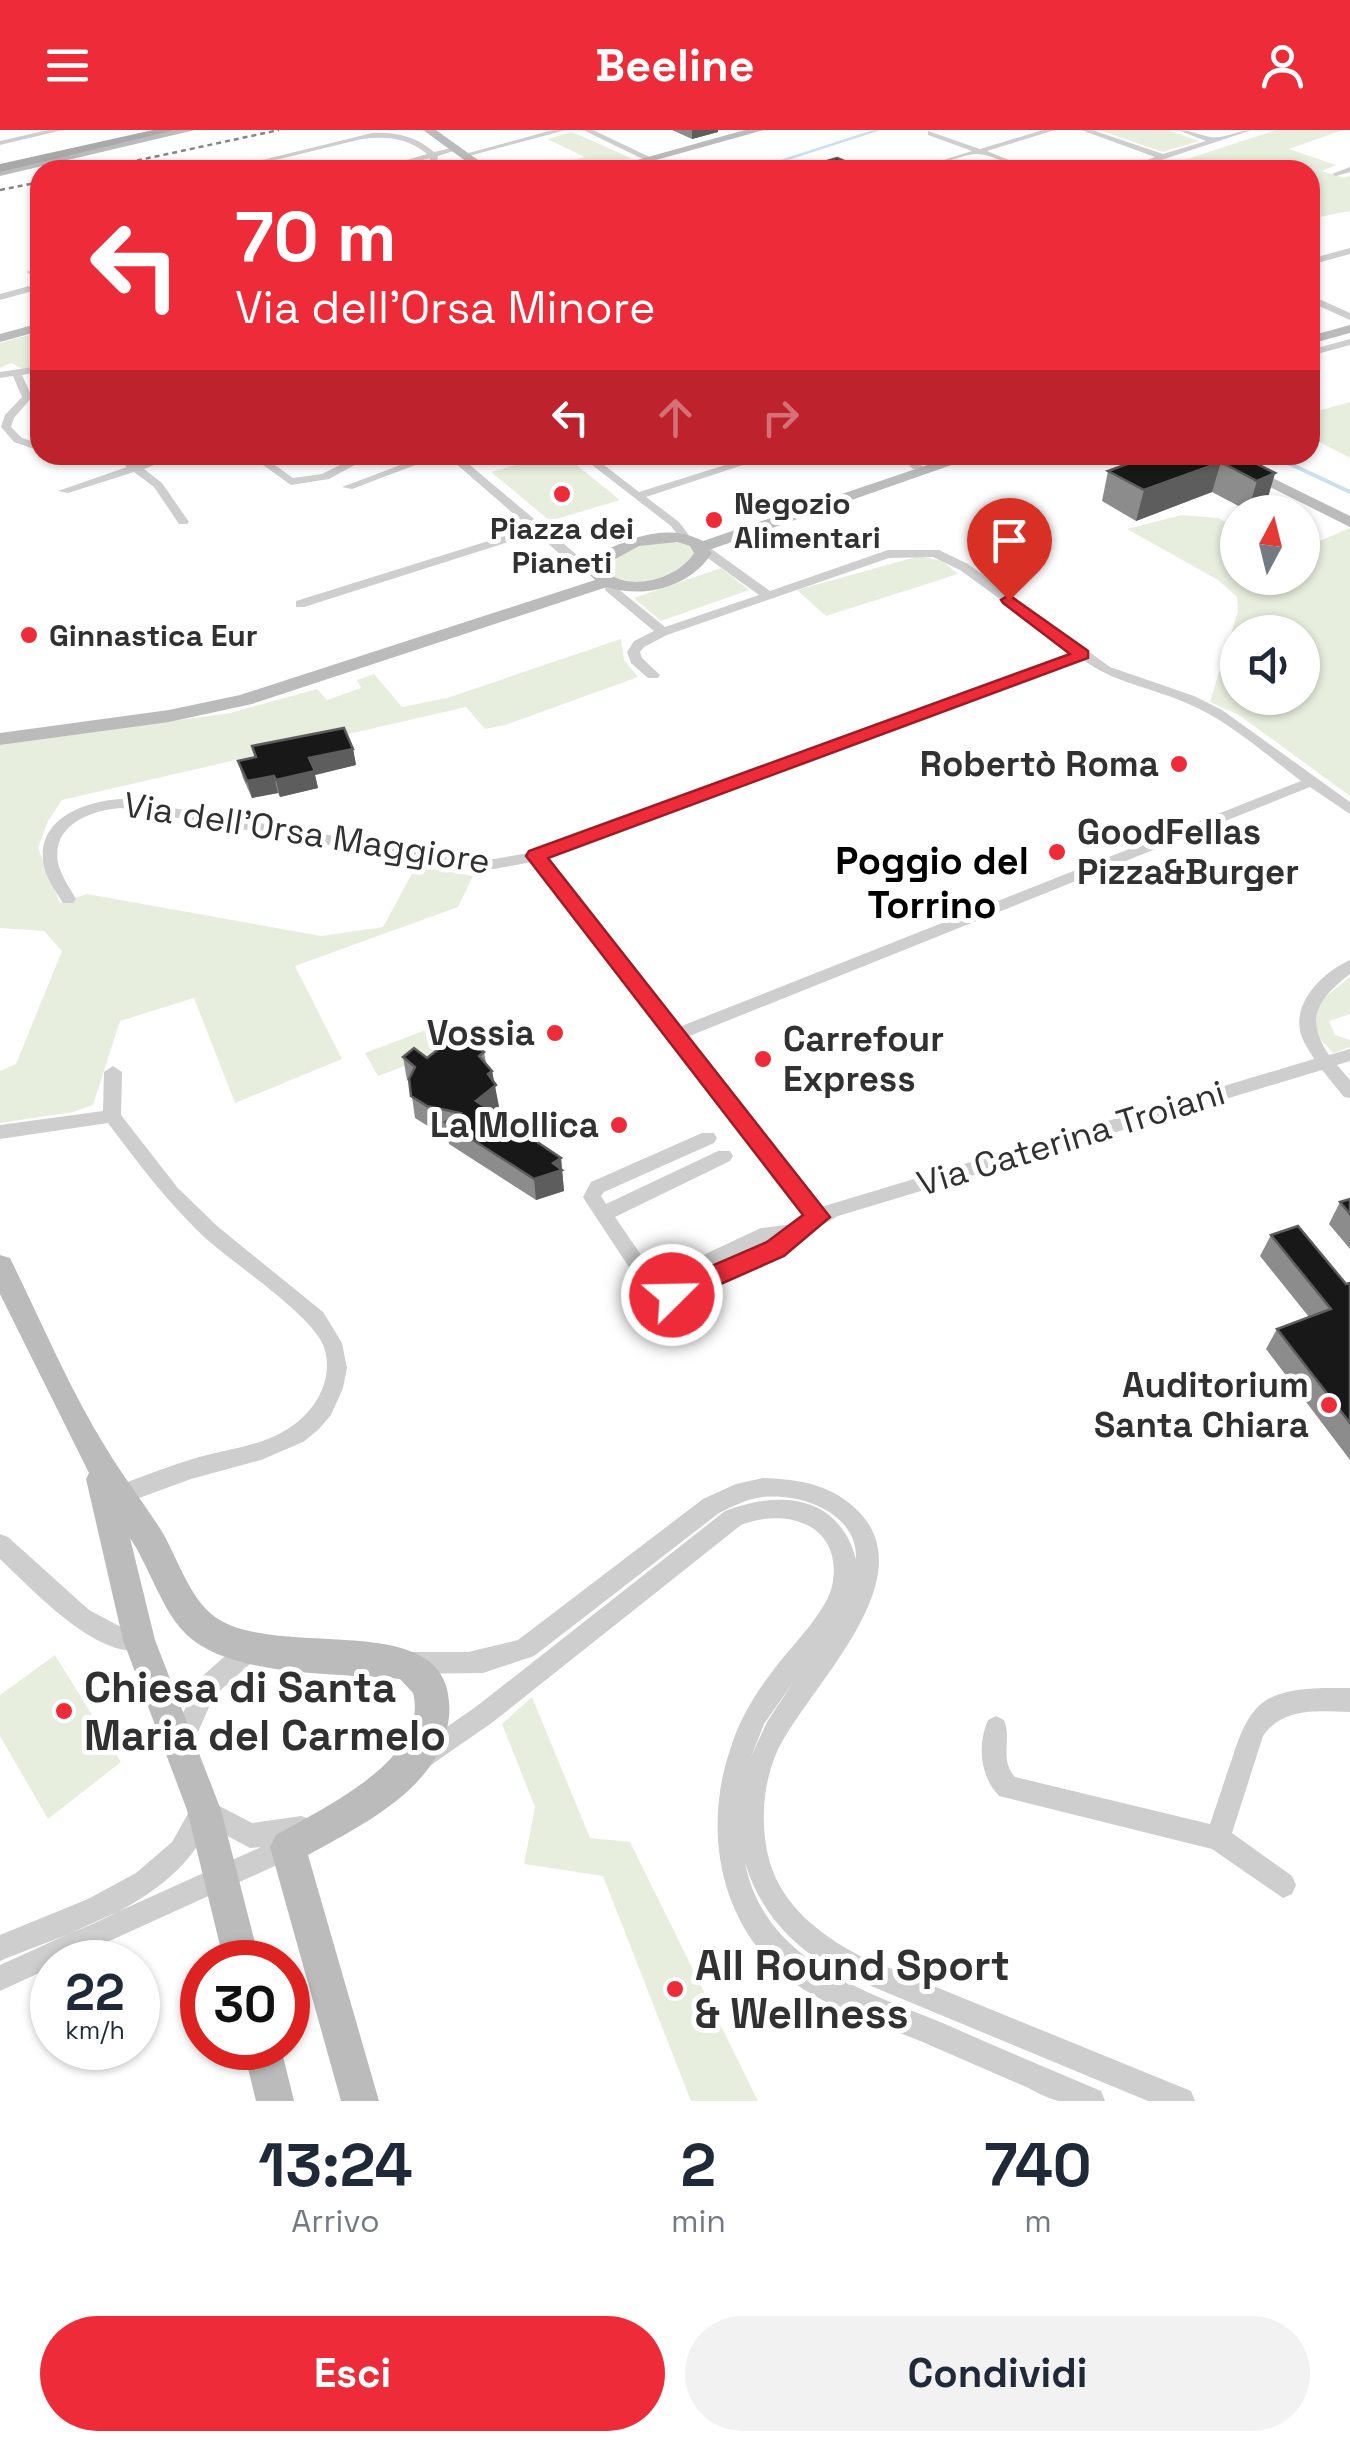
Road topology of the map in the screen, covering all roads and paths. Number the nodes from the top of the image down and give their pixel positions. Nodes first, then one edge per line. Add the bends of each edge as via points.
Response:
1 (59, 130) edge
2 (169, 130) edge
3 (189, 130) edge
4 (429, 130) edge
5 (562, 130) edge
6 (587, 130) edge
7 (758, 130) edge
8 (1050, 130) edge
9 (1086, 130) edge
10 (1182, 130) edge
11 (1248, 130) edge
12 (1259, 130) edge
13 (740, 132) edge
14 (931, 133) dead end
15 (1217, 142) junction
16 (0, 143) edge
17 (979, 151) junction
18 (460, 152) junction
19 (432, 154) junction
20 (1166, 158) junction
21 (650, 159) junction
22 (45, 160) edge
23 (51, 160) edge
24 (264, 160) edge
25 (410, 160) edge
26 (434, 160) edge
27 (471, 160) edge
28 (646, 160) edge
29 (949, 160) edge
30 (1003, 160) edge
31 (1159, 160) edge
32 (1161, 160) edge
33 (30, 164) edge
34 (30, 164) edge
35 (1350, 169) edge
36 (0, 171) edge
37 (1336, 174) dead end
38 (1350, 249) edge
39 (1320, 256) edge
40 (30, 286) edge
41 (0, 297) edge
42 (1320, 303) edge
43 (1350, 317) edge
44 (30, 330) edge
45 (1350, 335) edge
46 (0, 338) edge
47 (1320, 343) edge
48 (30, 370) edge
49 (16, 372) junction
50 (0, 375) edge
51 (30, 445) edge
52 (131, 465) edge
53 (143, 465) edge
54 (268, 465) edge
55 (348, 465) edge
56 (408, 465) edge
57 (463, 465) edge
58 (597, 465) edge
59 (736, 465) edge
60 (909, 465) edge
61 (941, 465) edge
62 (1234, 465) edge
63 (134, 468) junction
64 (348, 486) dead end
65 (64, 492) dead end
66 (638, 496) junction
67 (183, 522) dead end
68 (1350, 522) edge
69 (538, 528) junction
70 (695, 543) junction
71 (602, 578) junction
72 (766, 594) junction
73 (300, 604) dead end
74 (662, 632) junction
75 (1082, 655) junction
76 (653, 675) dead end
77 (0, 728) edge
78 (0, 739) edge
79 (1313, 782) junction
80 (1350, 809) edge
81 (536, 856) junction
82 (68, 900) dead end
83 (1350, 966) edge
84 (676, 1035) junction
85 (1350, 1055) edge
86 (1325, 1063) junction
87 (113, 1072) dead end
88 (1350, 1092) edge
89 (112, 1116) junction
90 (0, 1132) edge
91 (708, 1138) dead end
92 (724, 1156) dead end
93 (603, 1214) junction
94 (818, 1217) junction
95 (0, 1266) edge
96 (94, 1455) junction
97 (120, 1495) junction
98 (0, 1544) edge
99 (156, 1552) junction
100 (122, 1564) junction
101 (624, 1589) junction
102 (138, 1640) junction
103 (250, 1648) junction
104 (408, 1663) junction
105 (1350, 1700) edge
106 (996, 1728) dead end
107 (181, 1744) junction
108 (406, 1769) junction
109 (204, 1810) junction
110 (329, 1820) junction
111 (1218, 1838) junction
112 (288, 1847) junction
113 (223, 1878) junction
114 (1283, 1884) dead end
115 (237, 1940) edge
116 (0, 1948) edge
117 (0, 1978) edge
118 (1041, 2045) junction
119 (267, 2070) edge
120 (1033, 2076) junction
121 (275, 2101) edge
122 (360, 2101) edge
123 (1092, 2101) edge
124 (1181, 2101) edge

1 - 16 street
2 - 22 main road
3 - 23 street
4 - 18 street
5 - 18 street
6 - 21 street
7 - 13 street
8 - 17 street
9 - 20 street
10 - 15 street
11 - 15 street
12 - 15 street
13 - 21 street
14 - 17 street
15 - 20 street
17 - 29 street
17 - 30 street
18 - 19 street
18 - 27 street
19 - 24 street via 382,134
19 - 25 street
19 - 26 street
20 - 31 street
20 - 32 street
21 - 28 street
33 - 36 main road
34 - 36 street
35 - 37 street
38 - 39 street
40 - 41 street
42 - 43 street
44 - 46 street
45 - 47 street
48 - 49 street
49 - 50 street
49 - 51 street via 27,397 6,427
52 - 63 street
53 - 63 street
54 - 55 street via 292,482
56 - 64 street
57 - 69 street
58 - 66 street
59 - 66 street
60 - 70 street
61 - 70 street
62 - 68 street
63 - 65 street
63 - 67 street via 158,486
66 - 70 street
69 - 71 street
69 - 73 street
70 - 71 street via 655,538 624,546 600,560
70 - 71 street via 698,564 669,580 635,585
70 - 72 street
71 - 74 street
71 - 77 street via 236,693
71 - 78 street via 245,700
72 - 74 street
72 - 75 street via 888,554 936,553 972,572
74 - 76 street via 633,652
75 - 79 street via 1112,674 1206,708
75 - 81 street, Via dell'Orsa Maggiore
79 - 80 street
79 - 84 street
81 - 82 street, Via dell'Orsa Maggiore via 461,863 112,802 75,816 54,838 50,861
81 - 84 street
83 - 86 street via 1307,1008 1306,1031
84 - 94 street
85 - 86 street, Via Caterina Troiani
86 - 88 street
86 - 94 street, Via Caterina Troiani
87 - 89 street
89 - 90 street
89 - 97 street via 189,1212 316,1318 338,1359 326,1406 298,1436
91 - 93 street via 597,1187 592,1197
92 - 93 street
93 - 94 street, Via Caterina Troiani via 652,1287 666,1294 776,1249
95 - 96 street
96 - 97 street
96 - 100 street
97 - 99 street
98 - 102 street via 90,1622
99 - 100 street
99 - 103 street via 193,1619
100 - 102 street
101 - 104 street via 505,1658
101 - 108 street via 484,1714
101 - 118 street via 717,1502 744,1488 806,1490 848,1516 865,1544 864,1586 852,1618 785,1712 758,1767 750,1813 760,1873 790,1923 831,1955
101 - 120 street via 754,1508 800,1509 834,1532 846,1561 842,1593 757,1715 734,1772 727,1829 734,1876 766,1936 806,1974
102 - 107 street
103 - 104 street
103 - 107 street via 206,1688
104 - 108 street via 426,1679 433,1701 427,1735
105 - 111 street via 1283,1704 1261,1717
106 - 111 street via 994,1767 1008,1787
107 - 109 street
108 - 110 street
109 - 110 street via 237,1832 260,1837
109 - 113 street
109 - 116 street via 182,1850 156,1873
110 - 112 street
111 - 114 street
112 - 113 street
112 - 122 street
113 - 115 street
113 - 117 street
118 - 120 street
118 - 124 street
119 - 121 street
120 - 123 street

